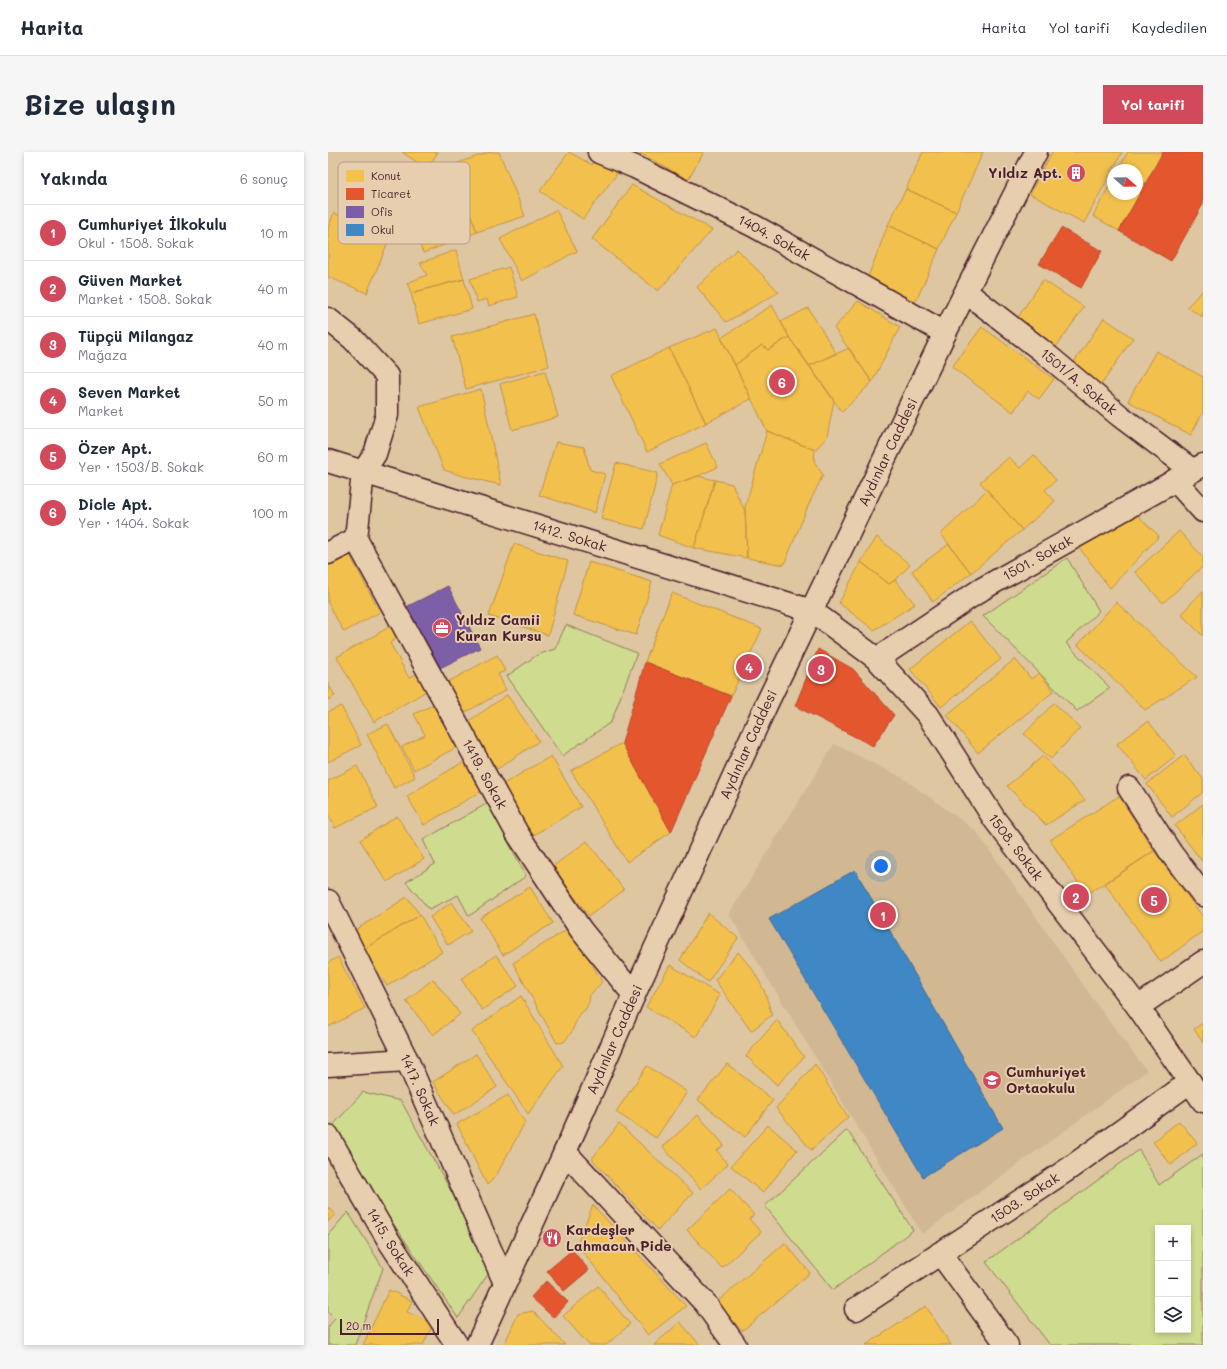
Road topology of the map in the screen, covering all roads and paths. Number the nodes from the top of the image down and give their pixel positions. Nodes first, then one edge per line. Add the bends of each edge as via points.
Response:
1 (599, 152) edge
2 (1036, 152) edge
3 (966, 292) junction
4 (328, 319) edge
5 (945, 334) junction
6 (328, 461) edge
7 (362, 472) junction
8 (1190, 472) edge
9 (1203, 511) edge
10 (356, 539) junction
11 (328, 553) edge
12 (812, 611) junction
13 (877, 659) junction
14 (1130, 788) dead end
15 (1203, 895) edge
16 (328, 901) edge
17 (1203, 962) edge
18 (634, 995) junction
19 (1138, 1007) junction
20 (407, 1060) junction
21 (328, 1065) edge
22 (1190, 1082) junction
23 (1203, 1101) edge
24 (328, 1136) edge
25 (565, 1152) junction
26 (940, 1253) junction
27 (505, 1283) junction
28 (856, 1309) dead end
29 (457, 1345) edge
30 (477, 1345) edge
31 (735, 1345) edge
32 (1007, 1345) edge

1 - 5 street, 1404. Sokak via 754,226
2 - 3 street, Aydınlar Caddesi
3 - 5 street, Aydınlar Caddesi
3 - 8 street, 1501/A. Sokak
4 - 7 street via 353,339 388,376 387,414 375,454
5 - 12 street, Aydınlar Caddesi
6 - 7 street, 1412. Sokak
7 - 10 street
7 - 12 street, 1412. Sokak
8 - 9 street, 1501/A. Sokak
8 - 13 street, 1501. Sokak via 982,589
10 - 11 street
10 - 18 street, 1419. Sokak via 517,833 581,930
12 - 13 street, 1508. Sokak
12 - 18 street, Aydınlar Caddesi via 767,703
13 - 19 street, 1508. Sokak via 928,715 995,820
14 - 15 street via 1171,853
16 - 20 street, 1417. Sokak
17 - 19 street
18 - 25 street, Aydınlar Caddesi
19 - 22 street, 1508. Sokak
20 - 21 street
20 - 27 street, 1417. Sokak
22 - 23 street, 1508. Sokak
22 - 26 street, 1503. Sokak via 1067,1170
24 - 29 street, 1415. Sokak via 390,1241
25 - 27 street, Aydınlar Caddesi
25 - 31 street via 705,1303
26 - 28 street, 1503. Sokak
26 - 32 street
27 - 30 street, Aydınlar Caddesi

